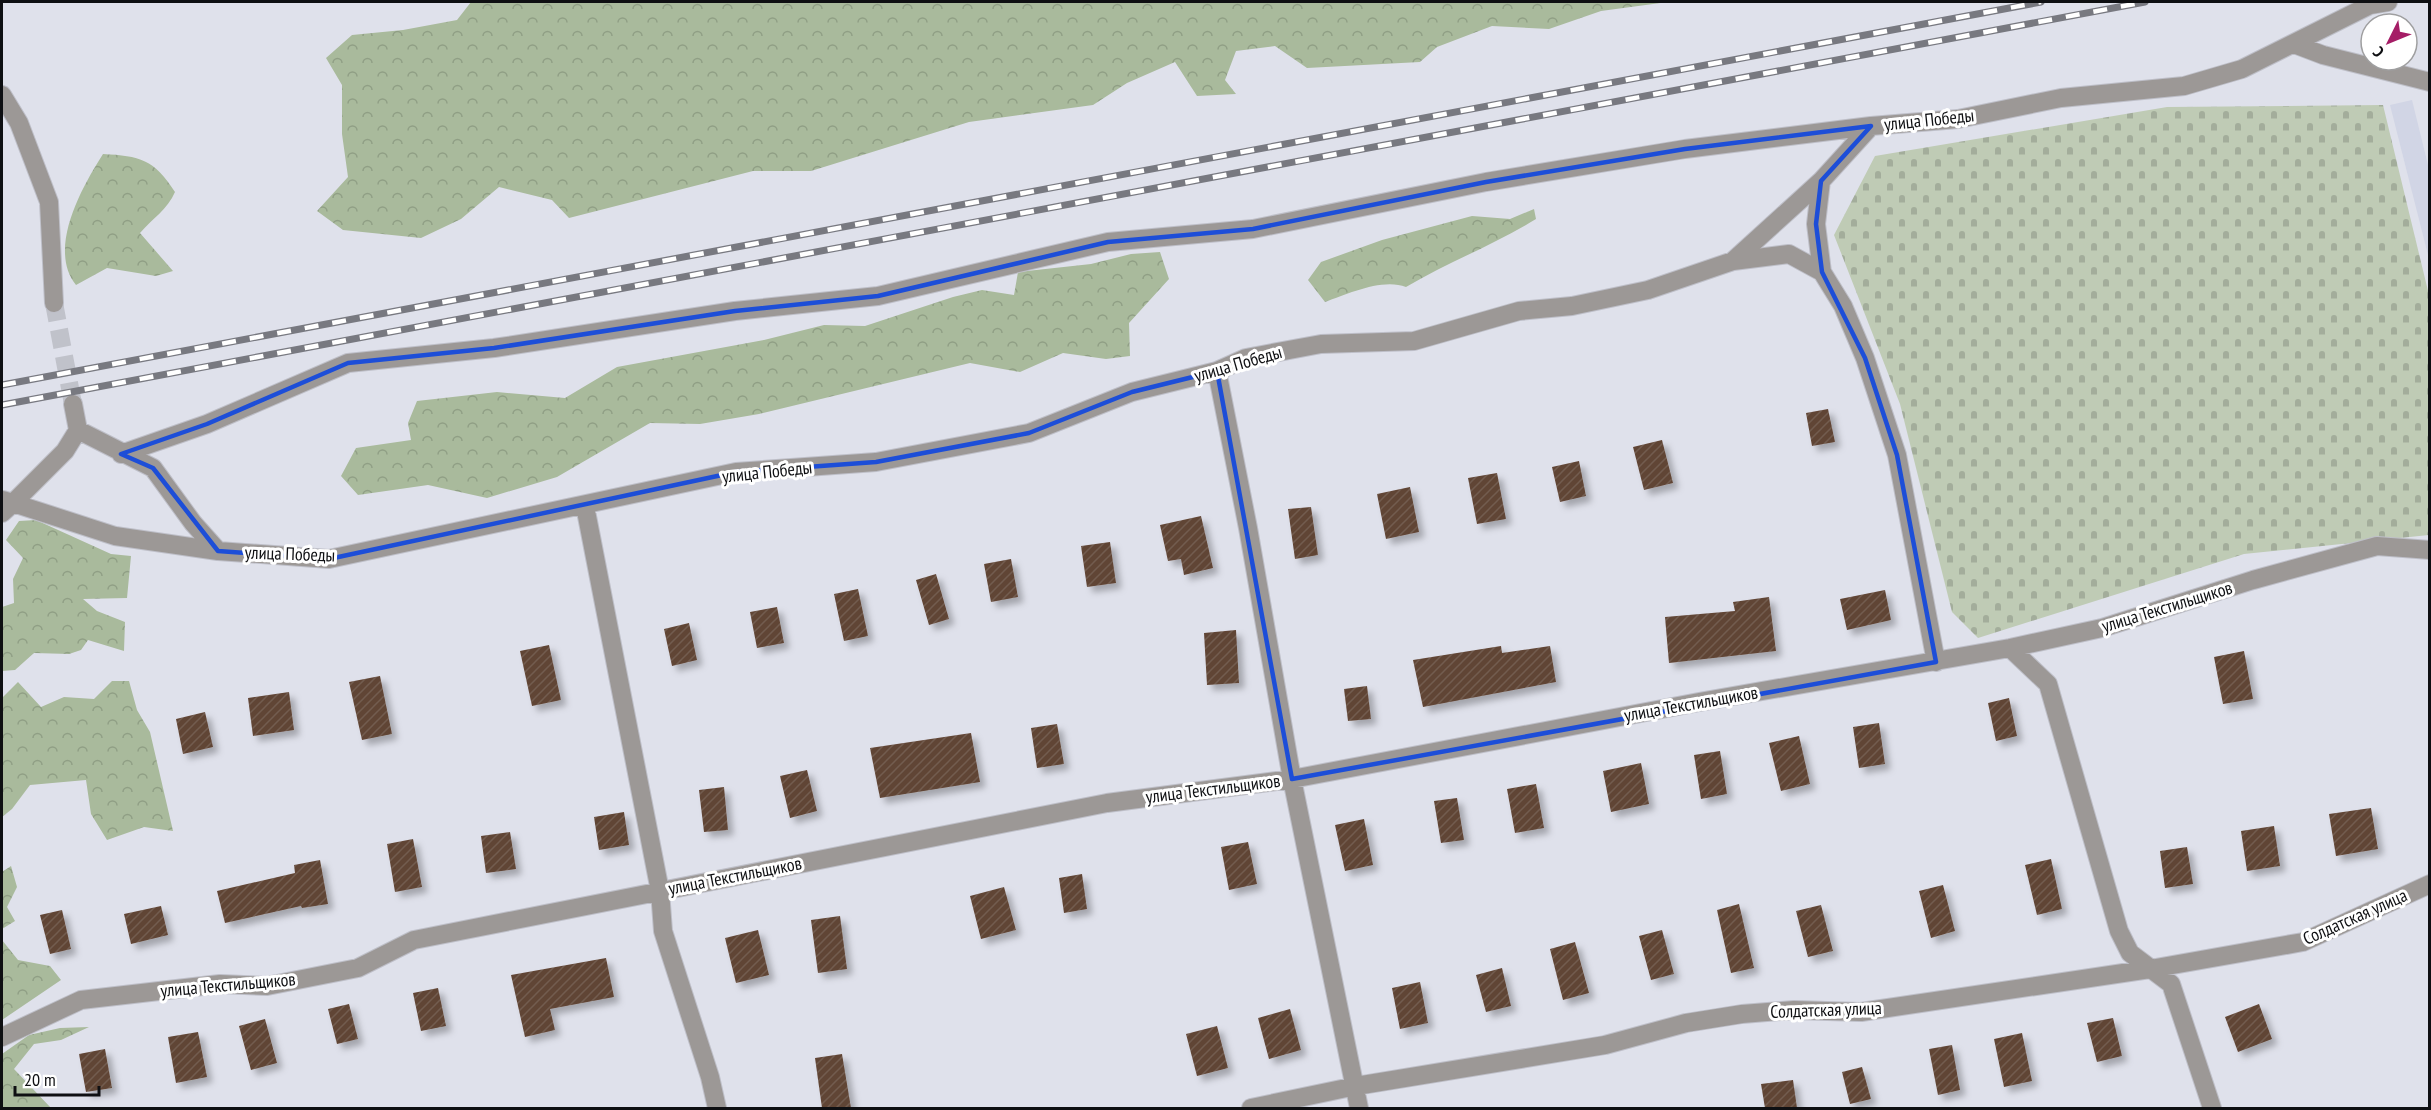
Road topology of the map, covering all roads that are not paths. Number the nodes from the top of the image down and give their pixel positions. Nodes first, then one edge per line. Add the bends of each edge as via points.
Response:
1 (2388, 2) edge
2 (2294, 44) junction
3 (2430, 82) edge
4 (2, 95) edge
5 (1871, 126) junction
6 (1821, 181) junction
7 (1733, 261) junction
8 (1821, 273) junction
9 (54, 303) tunnel mouth
10 (1217, 371) junction
11 (73, 404) tunnel mouth
12 (78, 430) junction
13 (121, 454) junction
14 (5, 505) edge
15 (585, 506) junction
16 (2430, 550) edge
17 (218, 551) junction
18 (2010, 648) junction
19 (1936, 662) junction
20 (1292, 779) junction
21 (2430, 884) edge
22 (660, 891) junction
23 (2150, 969) junction
24 (2, 1036) edge
25 (1356, 1086) junction
26 (717, 1108) edge
27 (1251, 1108) edge
28 (1359, 1108) edge
29 (2212, 1108) edge

1 - 2 street, улица Победы via 2370,5
2 - 3 street
2 - 5 street, улица Победы via 2242,69 2184,86 2061,98 1958,119
4 - 9 street via 19,123 49,202
5 - 6 street, улица Победы
5 - 13 street via 1685,148 1486,182 1253,230 1108,242 878,296 735,311 494,348 348,363 207,424
6 - 7 street, улица Победы
6 - 8 street via 1816,224
7 - 8 street, улица Победы via 1789,254
7 - 10 street, улица Победы via 1648,290 1572,306 1519,311 1414,341 1321,344 1246,358
8 - 19 street via 1843,306 1897,455
10 - 15 street, улица Победы via 1132,392 1029,433 876,462 736,472
10 - 20 street
11 - 12 street
12 - 13 street
12 - 14 street via 65,450
13 - 17 street via 153,468
14 - 17 street, улица Победы via 115,536
15 - 17 street, улица Победы via 329,559
15 - 22 street
16 - 18 street, улица Текстильщиков via 2377,546 2102,628
18 - 19 street, улица Текстильщиков
18 - 23 street via 2048,684 2119,931 2130,953
19 - 20 street, улица Текстильщиков via 1699,702
20 - 22 street, улица Текстильщиков via 1107,803
20 - 25 street
21 - 23 street, Солдатская улица via 2303,942
22 - 24 street, улица Текстильщиков via 414,940 358,968 279,984 220,984 81,1000
22 - 26 street via 663,931
23 - 25 street, Солдатская улица via 1861,1012 1794,1010 1742,1014 1686,1023 1605,1045
23 - 29 street via 2171,984
25 - 27 street, Солдатская улица
25 - 28 street

